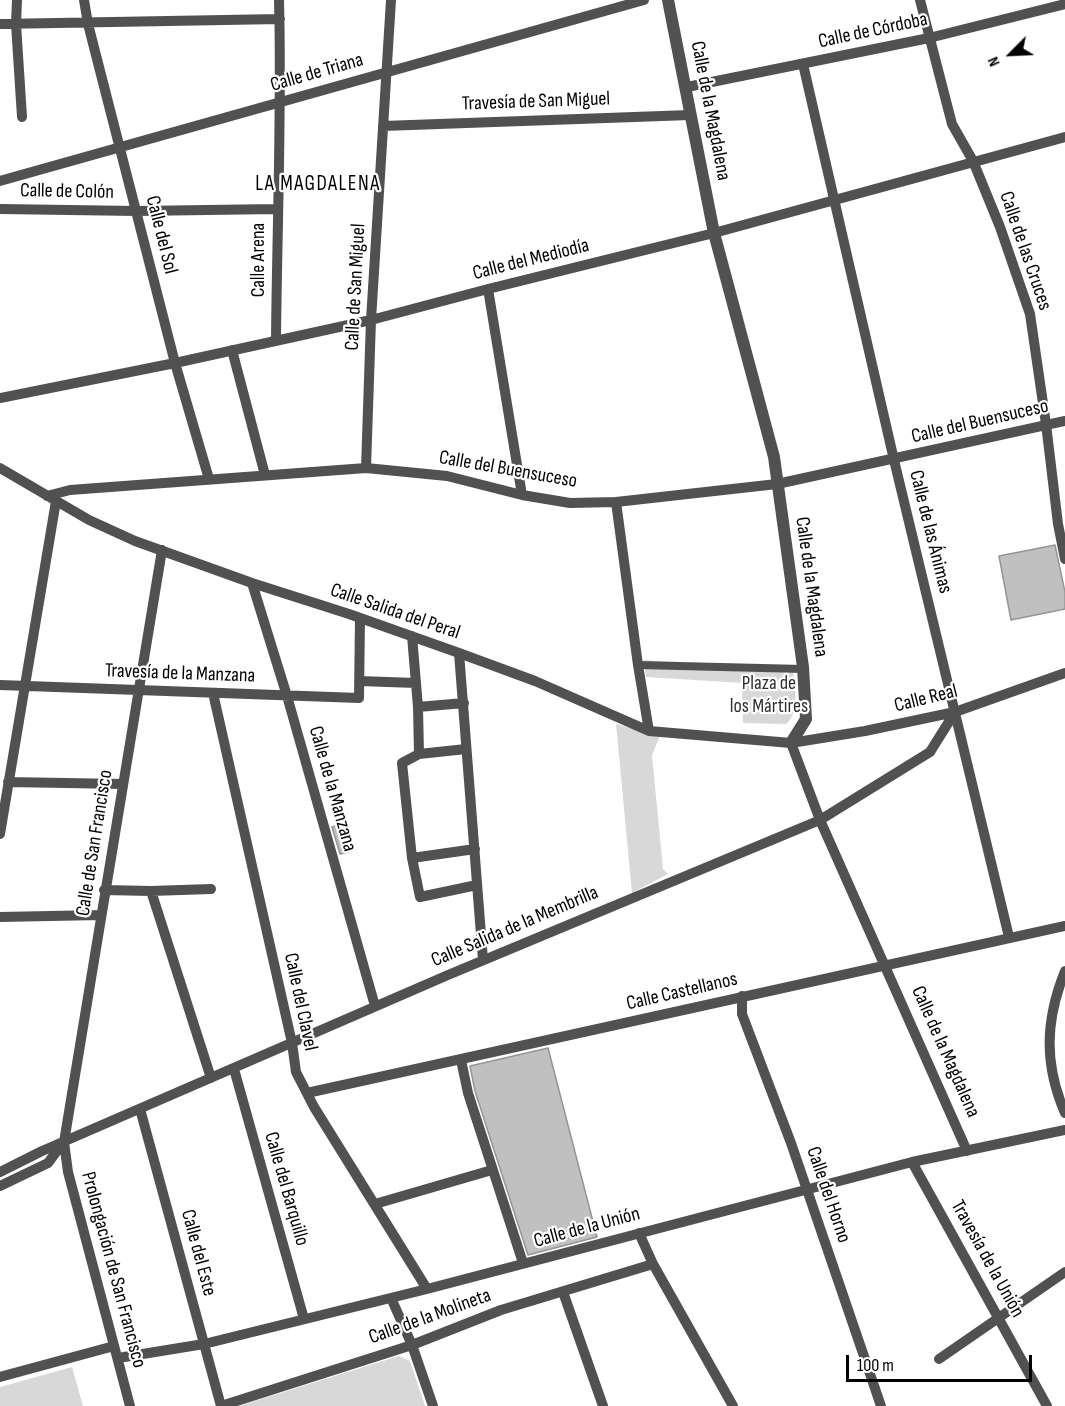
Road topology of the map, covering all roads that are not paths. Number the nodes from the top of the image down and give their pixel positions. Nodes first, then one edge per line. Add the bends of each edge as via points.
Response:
1 (17, 0) edge
2 (84, 0) edge
3 (279, 0) edge
4 (391, 0) edge
5 (644, 0) edge
6 (668, 0) edge
7 (920, 0) edge
8 (1065, 4) edge
9 (280, 19) junction
10 (0, 24) edge
11 (16, 24) junction
12 (88, 24) junction
13 (929, 38) junction
14 (803, 64) junction
15 (385, 73) junction
16 (687, 87) junction
17 (281, 102) junction
18 (690, 115) junction
19 (22, 117) dead end
20 (383, 126) junction
21 (1065, 137) edge
22 (121, 147) junction
23 (972, 161) junction
24 (0, 181) edge
25 (834, 200) junction
26 (0, 209) edge
27 (277, 209) junction
28 (136, 211) junction
29 (714, 233) junction
30 (488, 289) junction
31 (371, 320) junction
32 (276, 340) junction
33 (232, 350) junction
34 (175, 363) junction
35 (0, 398) edge
36 (1065, 421) edge
37 (1046, 424) junction
38 (894, 460) junction
39 (0, 468) edge
40 (366, 468) junction
41 (265, 475) junction
42 (209, 479) junction
43 (777, 484) junction
44 (522, 495) junction
45 (52, 498) junction
46 (616, 502) junction
47 (162, 550) junction
48 (1065, 559) edge
49 (252, 583) junction
50 (360, 618) junction
51 (412, 636) junction
52 (459, 653) junction
53 (638, 665) junction
54 (803, 669) junction
55 (1065, 673) edge
56 (359, 681) junction
57 (416, 683) junction
58 (0, 685) edge
59 (25, 686) junction
60 (140, 691) junction
61 (213, 693) junction
62 (287, 696) junction
63 (464, 703) junction
64 (418, 707) junction
65 (955, 712) junction
66 (649, 731) junction
67 (791, 743) junction
68 (466, 749) junction
69 (419, 754) junction
70 (8, 782) junction
71 (123, 784) junction
72 (820, 820) junction
73 (0, 834) edge
74 (474, 849) junction
75 (412, 858) junction
76 (477, 885) junction
77 (211, 889) dead end
78 (105, 891) junction
79 (151, 891) junction
80 (101, 915) junction
81 (0, 917) edge
82 (1065, 926) edge
83 (1009, 938) junction
84 (483, 960) junction
85 (885, 966) junction
86 (1065, 971) edge
87 (742, 996) junction
88 (375, 1006) junction
89 (292, 1043) junction
90 (462, 1060) junction
91 (234, 1069) junction
92 (212, 1078) junction
93 (307, 1093) junction
94 (140, 1109) junction
95 (1065, 1113) edge
96 (1065, 1130) edge
97 (64, 1142) junction
98 (967, 1151) junction
99 (912, 1162) junction
100 (492, 1170) junction
101 (0, 1172) edge
102 (0, 1186) edge
103 (806, 1189) junction
104 (375, 1204) junction
105 (639, 1233) junction
106 (523, 1263) junction
107 (653, 1264) junction
108 (1065, 1272) edge
109 (427, 1289) junction
110 (562, 1292) junction
111 (391, 1298) junction
112 (999, 1317) junction
113 (304, 1319) junction
114 (204, 1344) junction
115 (412, 1345) junction
116 (114, 1346) junction
117 (118, 1358) junction
118 (939, 1359) dead end
119 (0, 1377) edge
120 (879, 1405) edge
121 (130, 1406) edge
122 (221, 1406) edge
123 (433, 1406) edge
124 (603, 1406) edge
125 (733, 1406) edge
126 (1047, 1406) edge

1 - 11 street
2 - 12 street, Calle del Sol
3 - 9 street, Calle Arena
4 - 15 street, Calle de San Miguel
5 - 15 street, Calle de Triana
6 - 16 street, Calle de la Magdalena
7 - 13 street, Calle de las Cruces
8 - 13 street, Calle de Córdoba
9 - 12 street
9 - 17 street, Calle Arena
10 - 11 street
11 - 12 street
11 - 19 street
12 - 22 street, Calle del Sol
13 - 14 street, Calle de Córdoba
13 - 23 street, Calle de las Cruces via 952,124
14 - 16 street, Calle de Córdoba
14 - 25 street, Calle de las Ánimas
15 - 17 street, Calle de Triana
15 - 20 street, Calle de San Miguel
16 - 18 street, Calle de la Magdalena
17 - 22 street, Calle de Triana
17 - 27 street, Calle Arena
18 - 20 street, Travesía de San Miguel
18 - 29 street, Calle de la Magdalena
20 - 31 street, Calle de San Miguel
21 - 23 street, Calle del Mediodía
22 - 24 street, Calle de Triana
22 - 28 street, Calle del Sol
23 - 25 street, Calle del Mediodía
23 - 37 street, Calle de las Cruces via 1030,314
25 - 29 street, Calle del Mediodía
25 - 38 street, Calle de las Ánimas
26 - 28 street, Calle de Colón
27 - 28 street, Calle de Colón
27 - 32 street, Calle Arena
28 - 34 street, Calle del Sol
29 - 30 street, Calle del Mediodía
29 - 43 street, Calle de la Magdalena via 774,457
30 - 31 street, Calle del Mediodía
30 - 44 street
31 - 32 street, Calle del Mediodía
31 - 40 street, Calle de San Miguel
32 - 33 street, Calle del Mediodía
33 - 34 street, Calle del Mediodía
33 - 41 street
34 - 35 street, Calle del Mediodía
34 - 42 street, Calle del Sol
36 - 37 street, Calle del Buensuceso
37 - 38 street, Calle del Buensuceso
37 - 48 street, Calle de las Cruces
38 - 43 street, Calle del Buensuceso
38 - 65 street, Calle de las Ánimas
39 - 45 street, Calle Salida del Peral
40 - 41 street, Calle del Buensuceso
40 - 44 street, Calle del Buensuceso via 447,476
41 - 42 street, Calle del Buensuceso
42 - 45 street, Calle del Buensuceso via 70,490
43 - 46 street, Calle del Buensuceso
43 - 54 street, Calle de la Magdalena
44 - 46 street, Calle del Buensuceso via 570,503
45 - 47 street, Calle Salida del Peral via 89,520
45 - 59 street
46 - 53 street
47 - 49 street, Calle Salida del Peral
47 - 60 street, Calle de San Francisco
49 - 50 street, Calle Salida del Peral
49 - 62 street, Calle de la Manzana
50 - 51 street, Calle Salida del Peral
50 - 56 street
51 - 52 street, Calle Salida del Peral
51 - 57 street
52 - 63 street
52 - 66 street, Calle Salida del Peral
53 - 54 street
53 - 66 street
54 - 67 street, Calle de la Magdalena via 806,719
55 - 65 street, Calle Real
56 - 57 street
56 - 62 street, Travesía de la Manzana via 359,698
57 - 64 street
58 - 59 street, Travesía de la Manzana
59 - 60 street, Travesía de la Manzana
59 - 70 street
60 - 61 street, Travesía de la Manzana
60 - 71 street, Calle de San Francisco
61 - 62 street, Travesía de la Manzana
61 - 89 street, Calle del Clavel
62 - 88 street, Calle de la Manzana
63 - 64 street
63 - 68 street
64 - 69 street
65 - 67 street, Calle Real
65 - 72 street, Calle Salida de la Membrilla via 930,752
65 - 83 street, Calle de las Ánimas
66 - 67 street, Calle Salida del Peral
67 - 72 street, Calle de la Magdalena
68 - 69 street
68 - 74 street
69 - 75 street via 402,763
70 - 71 street
70 - 73 street
71 - 78 street, Calle de San Francisco
72 - 84 street, Calle Salida de la Membrilla
72 - 85 street, Calle de la Magdalena
74 - 75 street
74 - 76 street
75 - 76 street via 420,897
76 - 84 street
77 - 79 street
78 - 79 street
78 - 80 street, Calle de San Francisco
79 - 92 street
80 - 81 street
80 - 97 street, Calle de San Francisco
82 - 83 street, Calle Castellanos
83 - 85 street, Calle Castellanos
84 - 88 street, Calle Salida de la Membrilla
85 - 87 street, Calle Castellanos
85 - 98 street, Calle de la Magdalena
86 - 95 street via 1048,1043 1056,1092
87 - 90 street, Calle Castellanos
87 - 103 street, Calle del Horno via 742,1014
88 - 89 street, Calle Salida de la Membrilla
89 - 91 street, Calle Salida de la Membrilla
89 - 93 street, Calle del Clavel via 296,1072
90 - 93 street, Calle Castellanos
90 - 100 street via 468,1094
91 - 92 street, Calle Salida de la Membrilla
91 - 113 street, Calle del Barquillo
92 - 94 street, Calle Salida de la Membrilla
93 - 104 street, Calle del Clavel
94 - 97 street, Calle Salida de la Membrilla
94 - 114 street, Calle del Este
96 - 98 street, Calle de la Unión
97 - 101 street, Calle Salida de la Membrilla
97 - 102 street, Calle Salida de la Membrilla via 48,1163
97 - 116 street, Prolongación de San Francisco via 68,1172
98 - 99 street, Calle de la Unión
99 - 103 street, Calle de la Unión
99 - 112 street, Travesía de la Unión
100 - 104 street
100 - 106 street
103 - 105 street, Calle de la Unión
103 - 120 street, Calle del Horno
104 - 109 street, Calle del Clavel
105 - 106 street, Calle de la Unión
105 - 107 street
106 - 109 street, Calle de la Unión
107 - 110 street, Calle de la Molineta
107 - 125 street
108 - 112 street
109 - 111 street, Calle de la Unión
110 - 115 street, Calle de la Molineta via 501,1310
110 - 124 street
111 - 113 street, Calle de la Unión
111 - 115 street
112 - 118 street
112 - 126 street, Travesía de la Unión
113 - 114 street, Calle de la Unión
114 - 117 street, Calle de la Unión
114 - 122 street, Calle del Este
115 - 122 street, Calle de la Molineta
115 - 123 street
116 - 117 street, Prolongación de San Francisco
116 - 119 street
117 - 121 street, Prolongación de San Francisco

